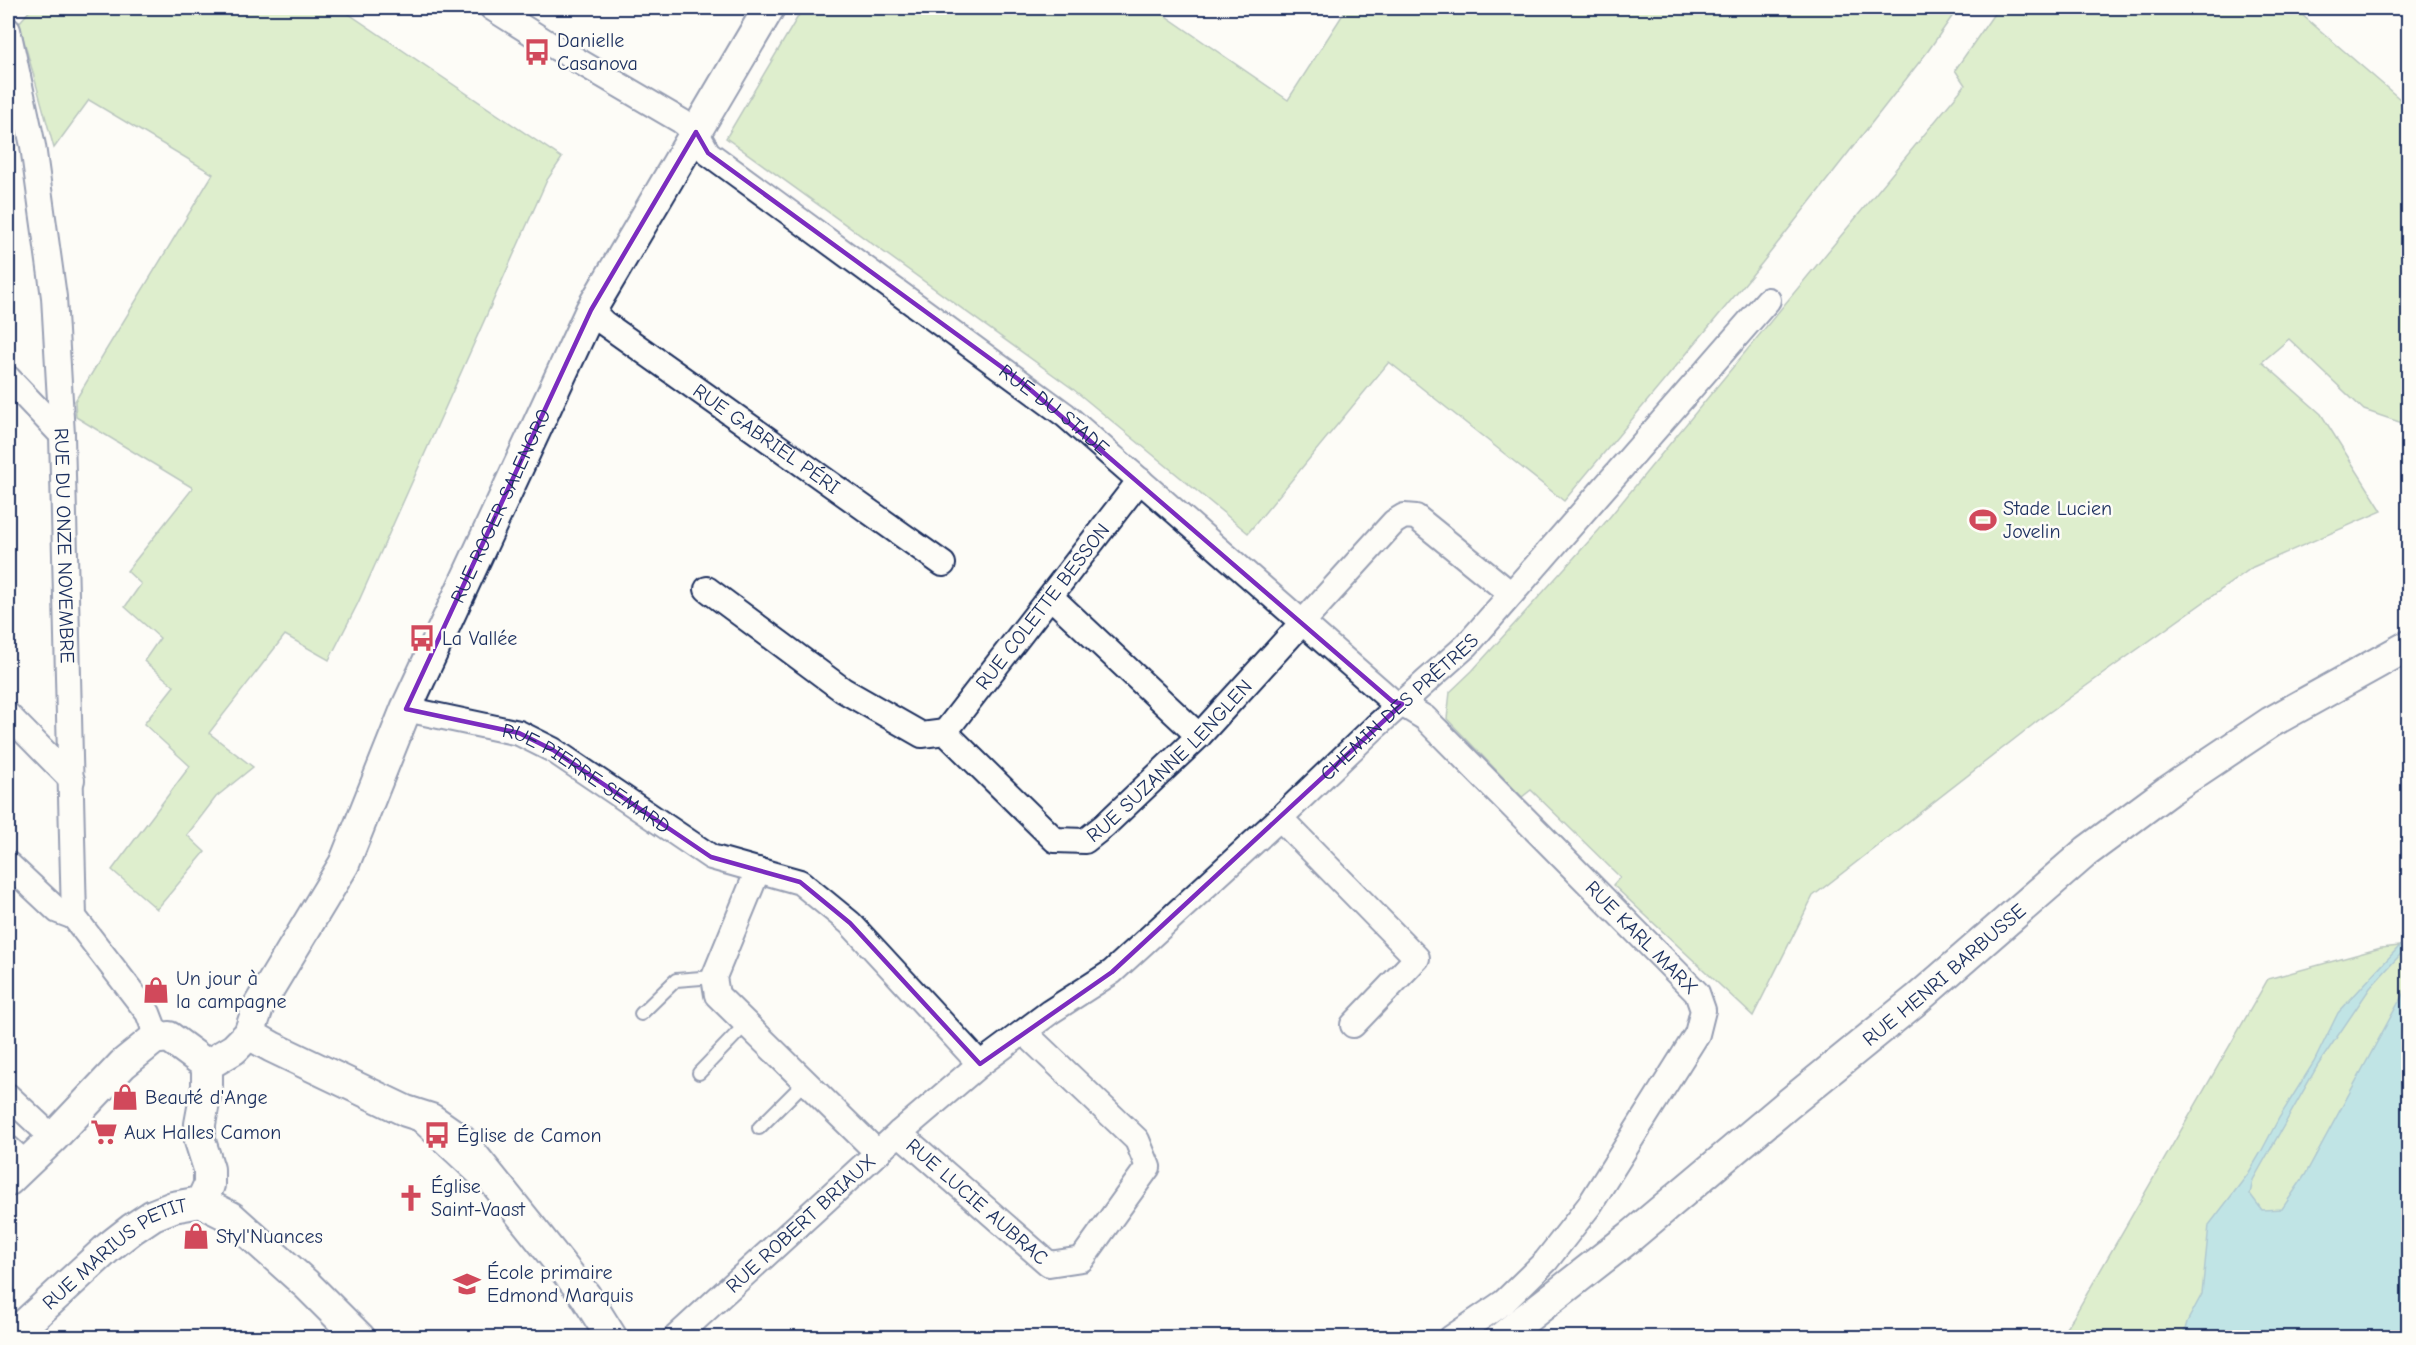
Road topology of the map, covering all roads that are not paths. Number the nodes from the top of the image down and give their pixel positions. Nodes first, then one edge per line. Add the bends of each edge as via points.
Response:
1 (492, 8) edge
2 (769, 8) edge
3 (8, 30) edge
4 (696, 132) junction
5 (1768, 300) dead end
6 (591, 310) junction
7 (8, 378) edge
8 (62, 435) junction
9 (1140, 480) junction
10 (943, 564) dead end
11 (707, 589) dead end
12 (1511, 594) junction
13 (1051, 597) junction
14 (1302, 624) junction
15 (2409, 646) edge
16 (1402, 704) junction
17 (406, 709) junction
18 (8, 715) edge
19 (945, 732) junction
20 (1199, 736) junction
21 (72, 780) junction
22 (1280, 818) junction
23 (8, 864) edge
24 (758, 870) junction
25 (74, 917) junction
26 (714, 976) junction
27 (641, 1014) dead end
28 (746, 1024) junction
29 (1353, 1024) dead end
30 (1025, 1033) junction
31 (249, 1034) junction
32 (154, 1039) junction
33 (980, 1064) junction
34 (207, 1065) junction
35 (699, 1072) dead end
36 (805, 1082) junction
37 (8, 1096) edge
38 (759, 1128) dead end
39 (899, 1133) junction
40 (53, 1138) junction
41 (878, 1153) junction
42 (14, 1164) edge
43 (201, 1202) junction
44 (10, 1338) edge
45 (360, 1338) edge
46 (612, 1338) edge
47 (675, 1338) edge
48 (1451, 1338) edge
49 (1501, 1338) edge

1 - 4 street
2 - 4 street, RUE ROGER SALENGRO
3 - 8 street, RUE DU ONZE NOVEMBRE via 33,146 54,297
4 - 6 street, RUE ROGER SALENGRO
4 - 9 street, RUE DU STADE via 708,153 1065,415
5 - 12 street, CHEMIN DES PRÊTRES
6 - 10 street, RUE GABRIEL PÉRI
6 - 17 street, RUE ROGER SALENGRO
7 - 8 street
8 - 21 street, RUE DU ONZE NOVEMBRE
9 - 13 street, RUE COLETTE BESSON
9 - 14 street, RUE DU STADE
11 - 19 street via 843,690 921,735
12 - 14 street, RUE SUZANNE LENGLEN via 1416,517 1404,516 1394,522
12 - 16 street, CHEMIN DES PRÊTRES via 1467,645
13 - 19 street, RUE COLETTE BESSON
13 - 20 street
14 - 16 street, RUE DU STADE via 1392,701
14 - 20 street, RUE SUZANNE LENGLEN
15 - 49 street, RUE HENRI BARBUSSE via 2271,722 2087,851 1916,1000 1630,1237
16 - 22 street, CHEMIN DES PRÊTRES
16 - 48 street, RUE KARL MARX via 1425,718 1697,993 1703,1010 1697,1034 1589,1206 1546,1261 1504,1302
17 - 24 street, RUE PIERRE SEMARD via 519,733 554,750 711,857
17 - 31 street, RUE ROGER SALENGRO via 344,864 259,1005
18 - 21 street
19 - 20 street, RUE SUZANNE LENGLEN via 1055,840 1070,842 1085,841 1104,826
21 - 25 street, RUE DU ONZE NOVEMBRE
22 - 29 street via 1417,958
22 - 30 street, CHEMIN DES PRÊTRES via 1112,972
23 - 25 street via 58,911
24 - 26 street
24 - 33 street, RUE PIERRE SEMARD via 800,882 850,923
25 - 32 street via 148,1013
26 - 27 lane via 676,980
26 - 28 street via 717,995
28 - 35 lane
28 - 36 street
30 - 33 street, CHEMIN DES PRÊTRES
30 - 39 street, RUE LUCIE AUBRAC via 1137,1140 1148,1167 1082,1259 1049,1264
31 - 34 street via 234,1049
31 - 46 street via 406,1111 431,1119 461,1140 585,1295
32 - 34 street via 169,1036
32 - 40 street via 123,1064
33 - 39 street, RUE ROBERT BRIAUX
34 - 43 street, RUE MARIUS PETIT via 200,1141 209,1169 209,1185
36 - 38 lane
36 - 41 street
37 - 40 street
39 - 41 street, RUE ROBERT BRIAUX
40 - 42 street
41 - 47 street, RUE ROBERT BRIAUX
43 - 44 street, RUE MARIUS PETIT via 153,1215 132,1229
43 - 45 street via 231,1217

